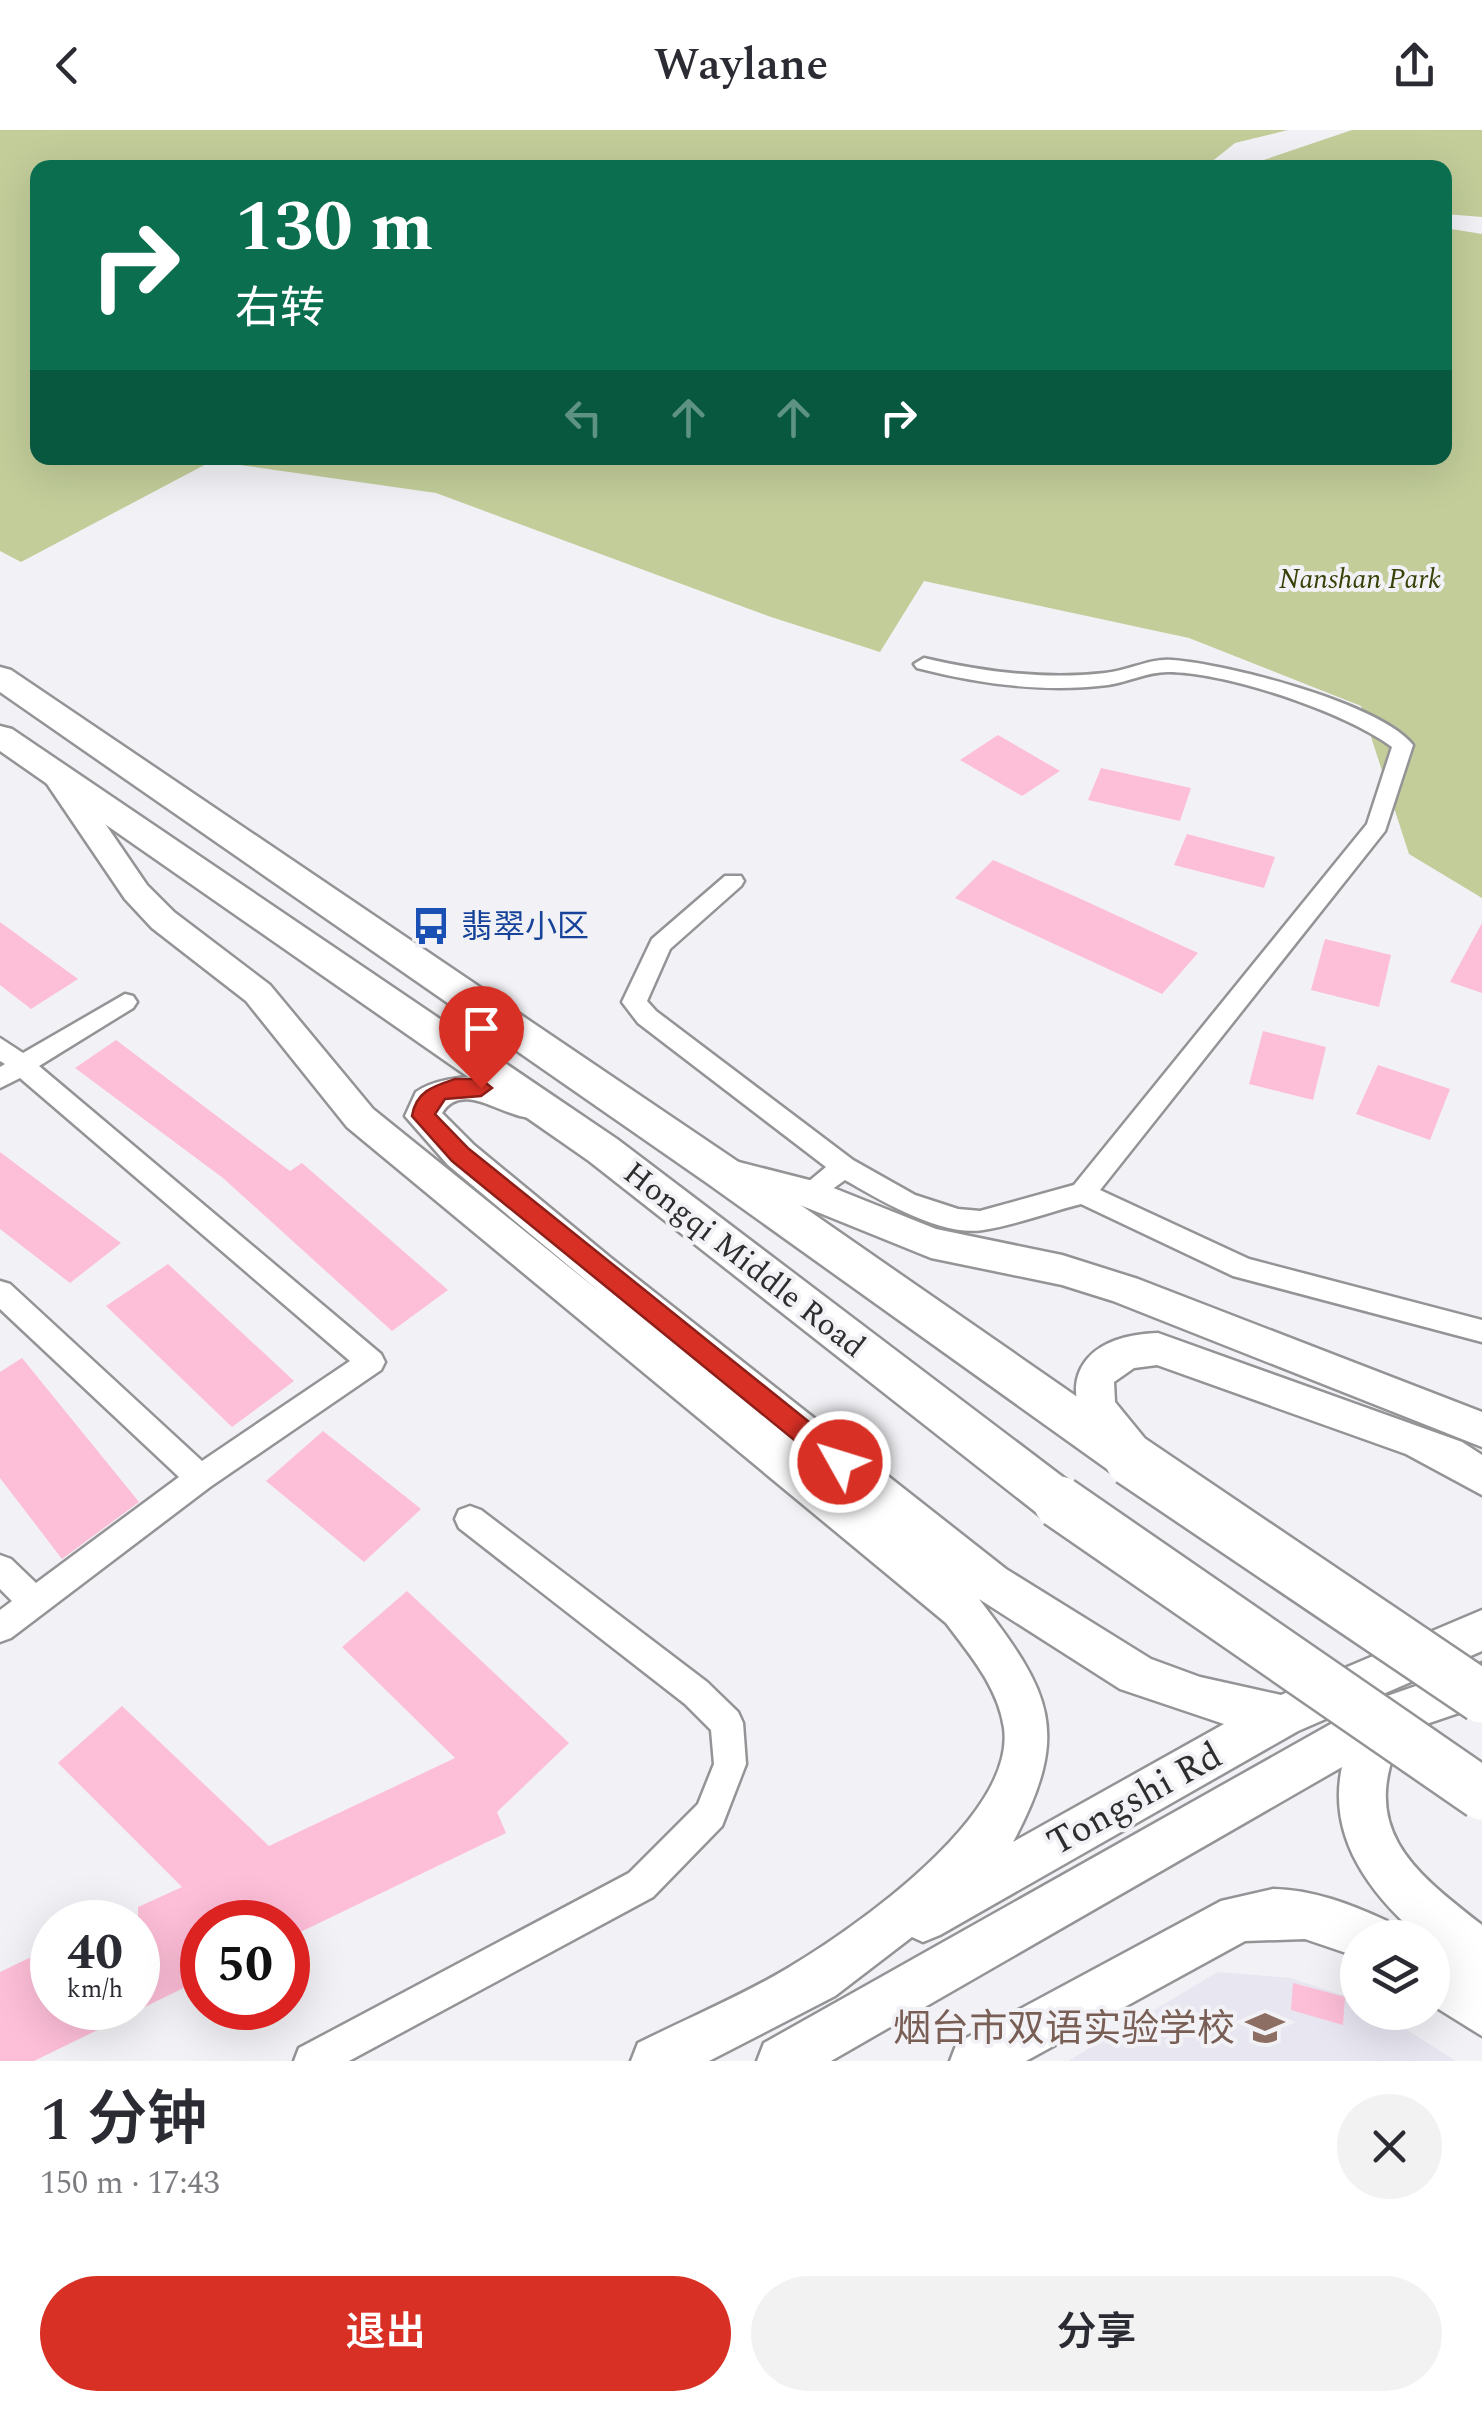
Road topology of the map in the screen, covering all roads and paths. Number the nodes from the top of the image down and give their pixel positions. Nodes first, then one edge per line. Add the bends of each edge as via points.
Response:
1 (924, 664) dead end
2 (0, 677) edge
3 (0, 736) edge
4 (56, 775) junction
5 (733, 880) dead end
6 (124, 1002) dead end
7 (8, 1064) edge
8 (603, 1150) junction
9 (844, 1167) junction
10 (722, 1172) junction
11 (808, 1193) junction
12 (1082, 1193) junction
13 (0, 1292) edge
14 (1482, 1331) edge
15 (1482, 1430) edge
16 (1482, 1476) edge
17 (200, 1478) junction
18 (1174, 1489) junction
19 (470, 1519) dead end
20 (0, 1569) edge
21 (34, 1602) junction
22 (0, 1628) edge
23 (1482, 1630) edge
24 (1482, 1684) edge
25 (1482, 1696) edge
26 (1282, 1716) junction
27 (1386, 1718) junction
28 (1482, 1794) edge
29 (1340, 1927) edge
30 (1482, 1956) edge
31 (1450, 1987) edge
32 (798, 1990) junction
33 (1482, 2011) edge
34 (312, 2061) edge
35 (656, 2061) edge
36 (782, 2061) edge
37 (975, 2061) edge

1 - 12 street via 1034,685 1170,665 1320,702 1388,731 1403,745 1377,826
2 - 10 main road, Hongqi Middle Road
3 - 4 main road, Hongqi Middle Road
4 - 8 main road, Hongqi Middle Road
4 - 32 main road via 136,892 258,993 360,1118 961,1608 1005,1663 1032,1744 1003,1817 964,1863
5 - 9 street via 660,946 634,1002
6 - 7 street
7 - 17 street via 371,1362
8 - 26 main road via 481,1088 445,1090 424,1111 440,1136 491,1180 991,1583 1136,1674 1200,1698
8 - 28 main road, Hongqi Middle Road, bridge via 1059,1502
9 - 11 street
9 - 12 street via 906,1202 958,1219 980,1221
10 - 11 main road
10 - 18 main road, Hongqi Middle Road, bridge
11 - 15 main road via 931,1242 1125,1290
12 - 14 street via 1244,1268
13 - 17 street
16 - 18 main road via 1420,1442 1178,1354 1136,1349 1102,1368 1094,1402
17 - 21 street
18 - 25 main road, Hongqi Middle Road, bridge
19 - 34 street via 696,1693 727,1723 730,1764 710,1815 641,1885
20 - 21 street
21 - 22 street
23 - 26 main road, Tongshi Rd
24 - 27 main road
26 - 32 main road, Tongshi Rd
27 - 30 main road via 1366,1750 1360,1776 1361,1820 1372,1852 1413,1900
27 - 36 main road
29 - 37 main road via 1274,1910 1238,1918
31 - 33 main road
32 - 35 main road

